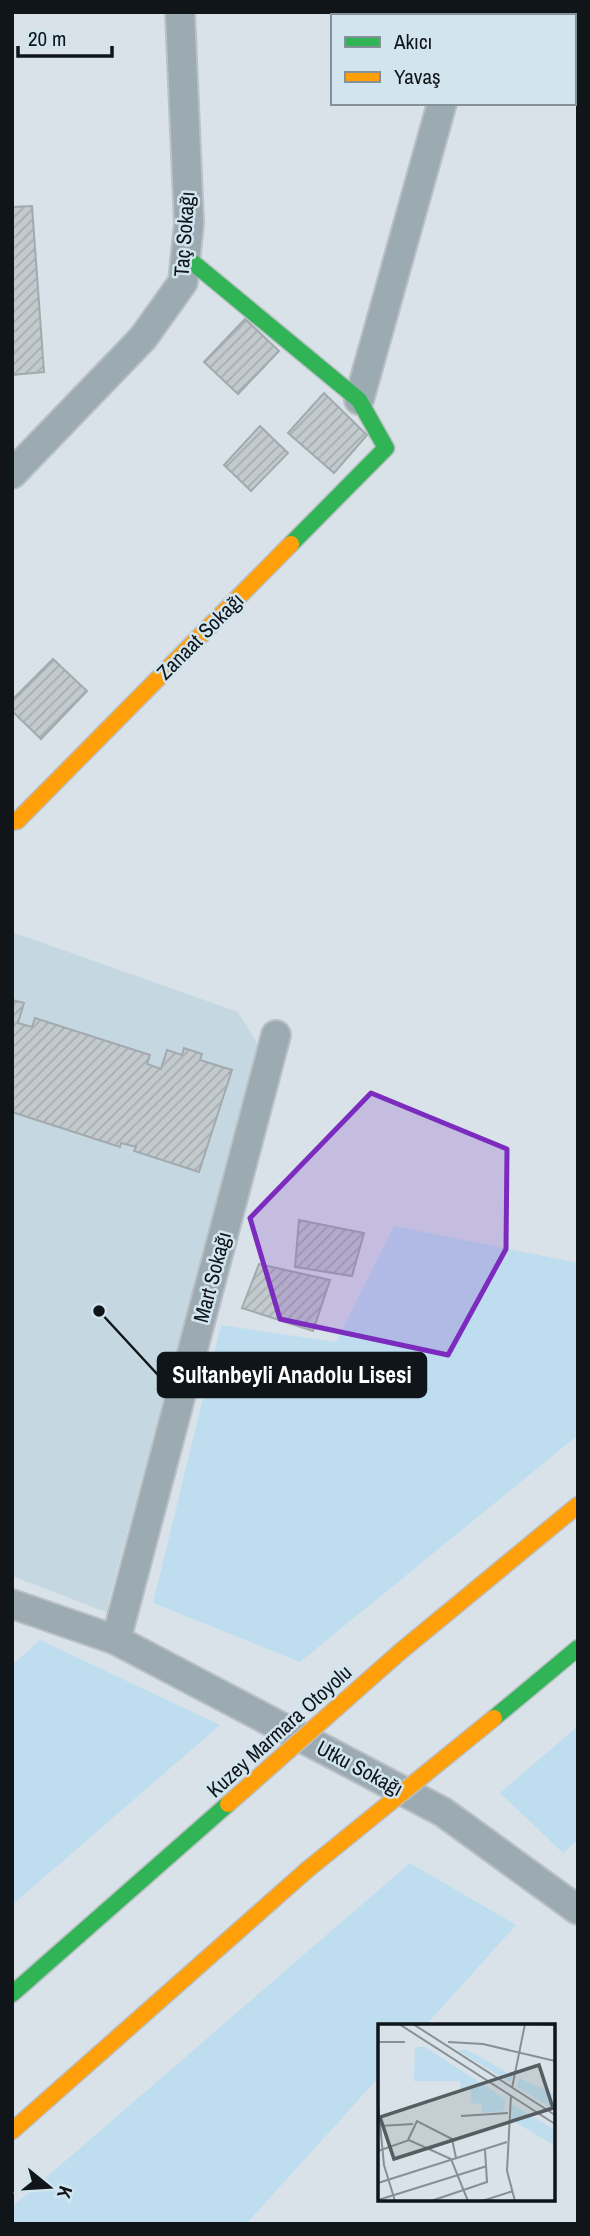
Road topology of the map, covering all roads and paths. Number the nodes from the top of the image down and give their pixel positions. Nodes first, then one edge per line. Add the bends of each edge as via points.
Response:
1 (180, 12) edge
2 (441, 105) edge
3 (186, 256) junction
4 (359, 400) junction
5 (12, 474) edge
6 (12, 822) edge
7 (276, 1035) dead end
8 (578, 1505) edge
9 (12, 1604) edge
10 (116, 1640) junction
11 (578, 1648) edge
12 (578, 1910) edge
13 (12, 1994) edge
14 (12, 2131) edge

1 - 3 street, Taç Sokağı via 189,223
2 - 4 street
3 - 4 main road
3 - 5 street, Taç Sokağı via 183,282 143,338
4 - 6 main road, Zanaat Sokağı via 386,448
7 - 10 street, Mart Sokağı
8 - 13 main road, Kuzey Marmara Otoyolu, bridge via 401,1651
9 - 10 street, Utku Sokağı
10 - 12 street, Utku Sokağı via 443,1812
11 - 14 main road, bridge via 307,1870

